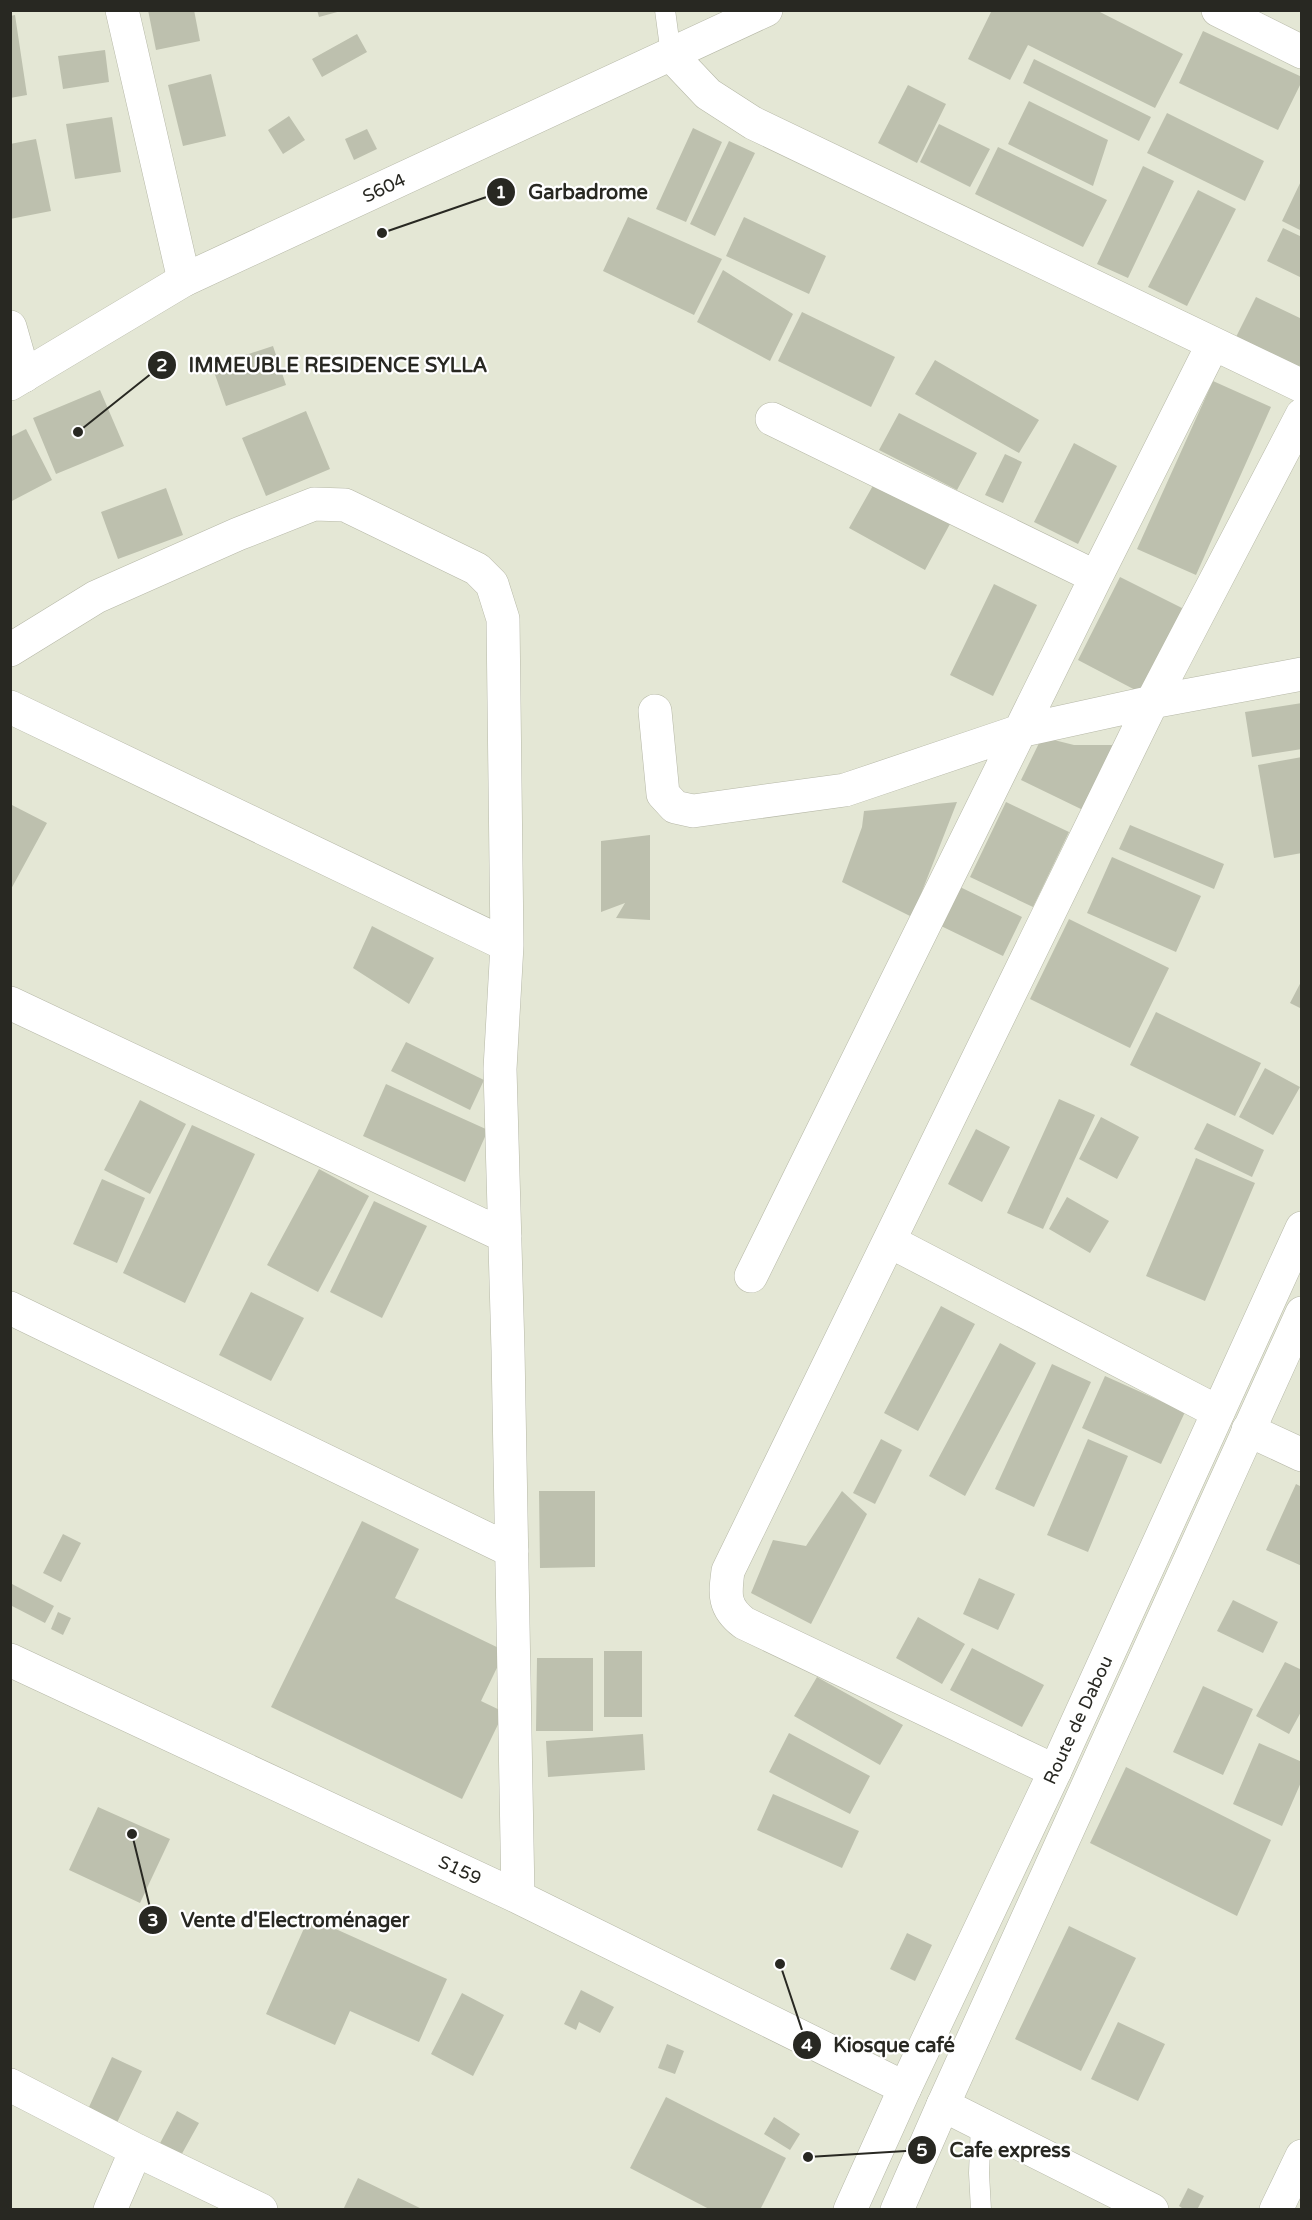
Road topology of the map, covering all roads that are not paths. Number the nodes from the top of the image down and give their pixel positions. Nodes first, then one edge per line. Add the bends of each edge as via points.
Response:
1 (122, 10) edge
2 (665, 10) edge
3 (766, 10) edge
4 (1218, 10) edge
5 (1302, 52) edge
6 (671, 55) junction
7 (184, 280) junction
8 (10, 327) edge
9 (1213, 344) junction
10 (17, 380) edge
11 (1302, 386) edge
12 (1302, 415) edge
13 (772, 419) dead end
14 (1096, 577) junction
15 (10, 650) edge
16 (1302, 674) edge
17 (1152, 702) junction
18 (10, 707) edge
19 (655, 711) dead end
20 (1020, 731) junction
21 (507, 945) junction
22 (10, 1003) edge
23 (1302, 1228) edge
24 (505, 1236) junction
25 (889, 1241) junction
26 (751, 1276) dead end
27 (10, 1308) edge
28 (1302, 1313) edge
29 (1218, 1412) junction
30 (1248, 1430) junction
31 (1302, 1455) edge
32 (512, 1551) junction
33 (10, 1660) edge
34 (1055, 1772) junction
35 (518, 1897) junction
36 (10, 2085) edge
37 (905, 2088) junction
38 (943, 2105) junction
39 (981, 2124) junction
40 (136, 2150) junction
41 (1302, 2156) edge
42 (1144, 2208) edge
43 (110, 2210) edge
44 (261, 2210) edge
45 (850, 2210) edge
46 (897, 2210) edge
47 (981, 2210) edge
48 (1276, 2210) edge

1 - 7 street
2 - 6 lane
3 - 6 street, S604
4 - 5 street
6 - 7 street, S604
6 - 9 street via 708,94 753,123
7 - 10 street, S604
8 - 10 street
9 - 11 street
9 - 14 street
12 - 17 street
13 - 14 street
14 - 20 street
15 - 21 street via 96,597 314,504 345,505 477,569 492,584 503,619
16 - 17 street
17 - 20 street
17 - 25 street
18 - 21 street
19 - 20 street via 663,794 675,807 693,811 845,790
20 - 26 street
21 - 24 street via 500,1069
22 - 24 street
23 - 29 street, Route de Dabou
24 - 32 street
25 - 29 street
25 - 34 street via 728,1570 727,1604 744,1623
27 - 32 street
28 - 30 street, Route de Dabou
29 - 34 street, Route de Dabou
30 - 31 street
30 - 38 street, Route de Dabou
32 - 35 street
33 - 35 street, S159
34 - 37 street, Route de Dabou
35 - 37 street, S159
36 - 40 street
37 - 45 street, Route de Dabou
38 - 39 street
38 - 46 street, Route de Dabou
39 - 42 street
39 - 47 lane
40 - 43 street
40 - 44 street
41 - 48 street

